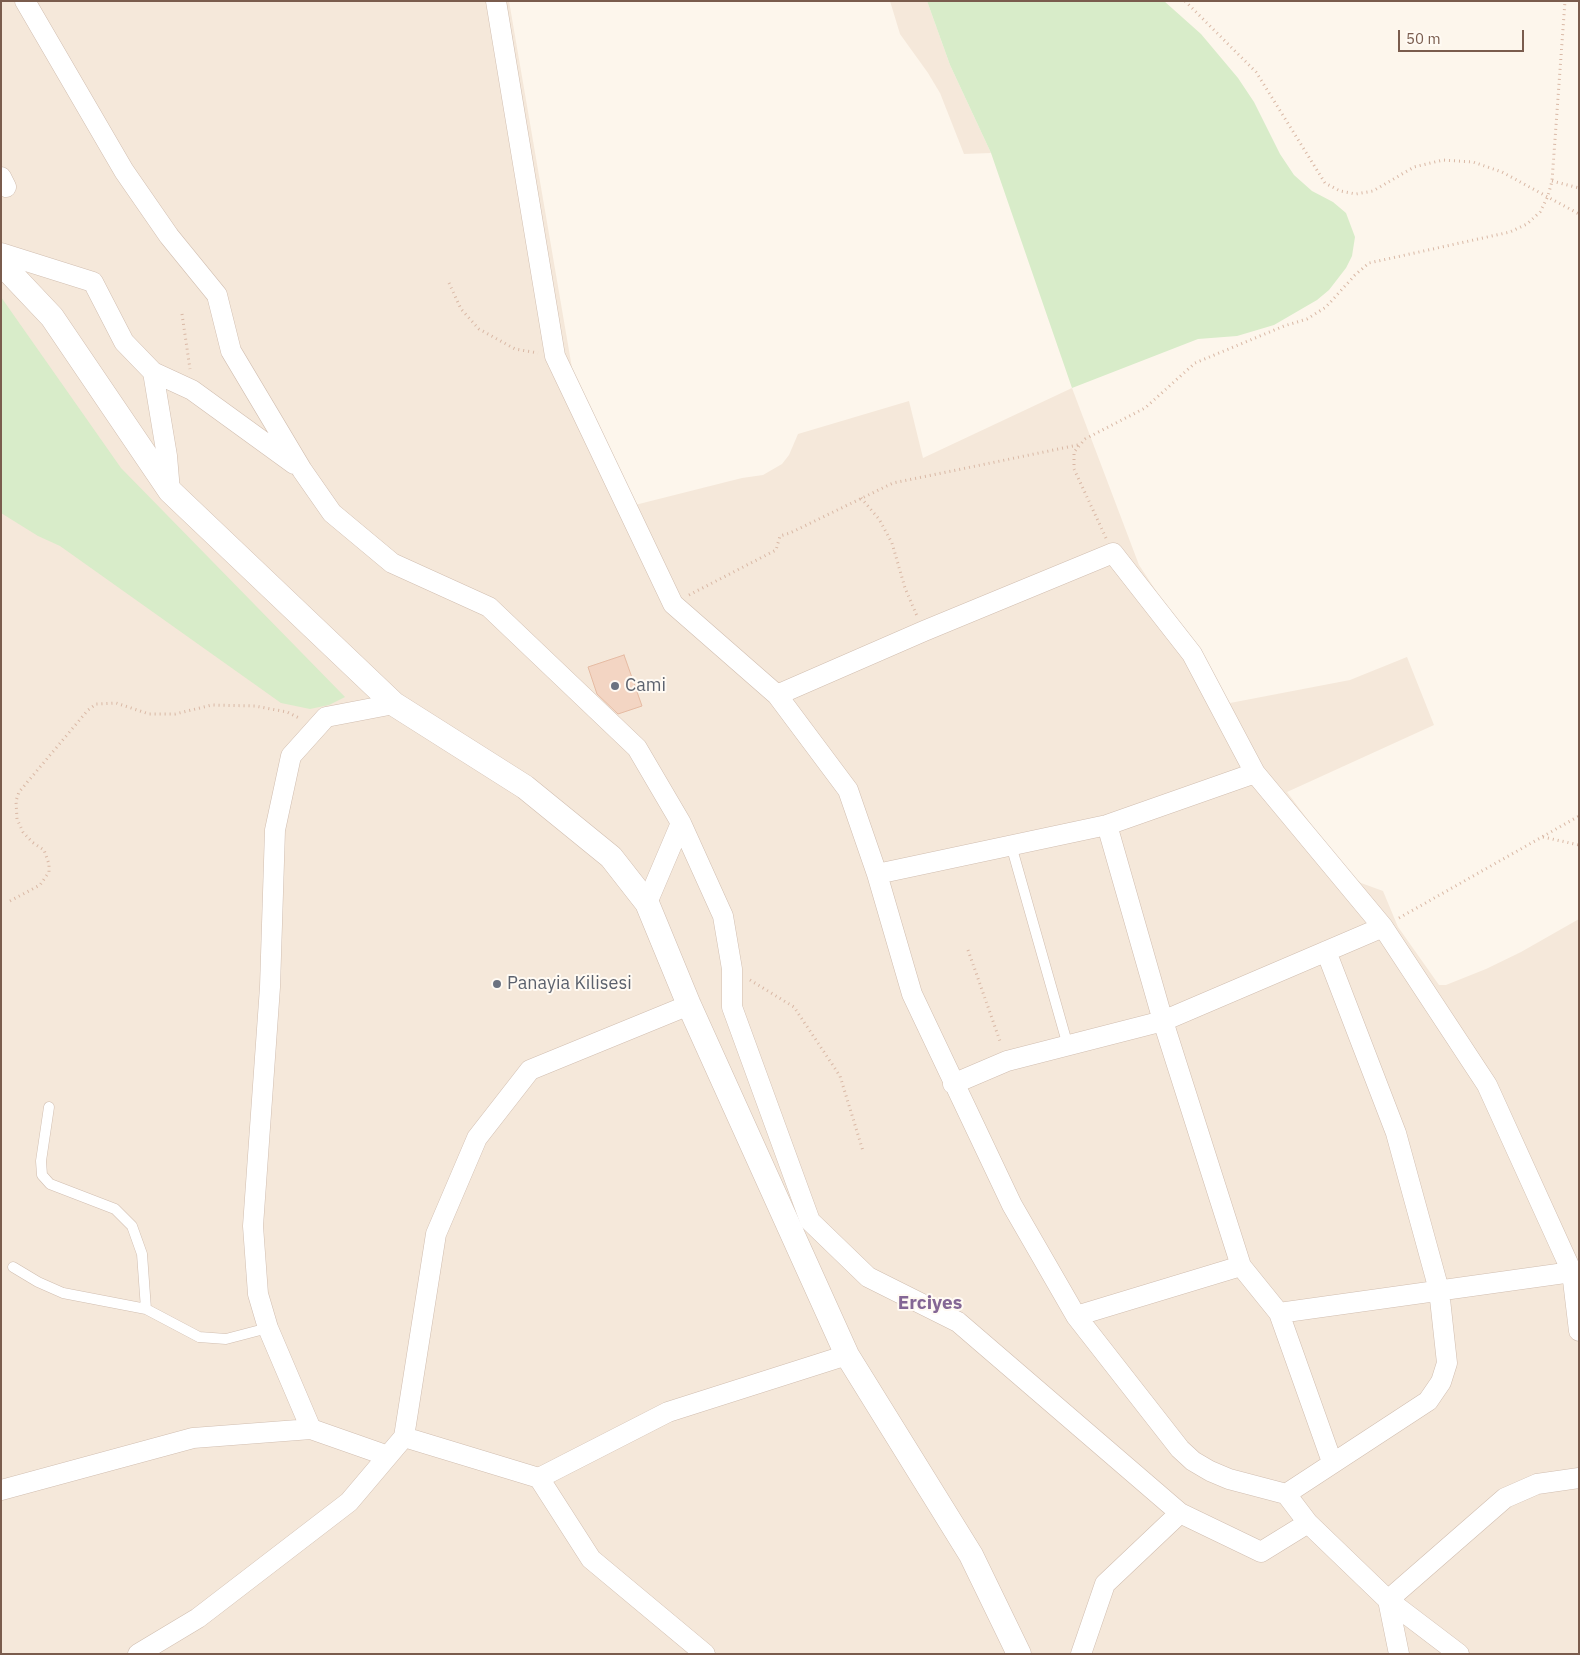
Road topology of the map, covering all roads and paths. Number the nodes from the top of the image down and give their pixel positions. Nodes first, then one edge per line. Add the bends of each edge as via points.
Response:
1 (25, 1) edge
2 (496, 1) edge
3 (1184, 1) edge
4 (1565, 1) edge
5 (1552, 181) junction
6 (1579, 188) edge
7 (1548, 196) junction
8 (1579, 214) edge
9 (1, 252) edge
10 (1, 263) edge
11 (450, 283) dead end
12 (182, 314) dead end
13 (555, 356) junction
14 (153, 372) junction
15 (192, 390) junction
16 (1078, 445) junction
17 (302, 470) junction
18 (170, 491) junction
19 (861, 498) junction
20 (1113, 553) junction
21 (673, 604) junction
22 (924, 631) junction
23 (777, 695) junction
24 (394, 704) junction
25 (317, 726) junction
26 (1255, 773) junction
27 (1579, 816) edge
28 (681, 822) junction
29 (1107, 824) junction
30 (1542, 837) junction
31 (1011, 845) junction
32 (1579, 845) edge
33 (877, 874) junction
34 (10, 901) dead end
35 (648, 903) junction
36 (1382, 927) junction
37 (968, 950) dead end
38 (1326, 951) junction
39 (732, 969) junction
40 (689, 1005) junction
41 (1163, 1022) junction
42 (1068, 1046) junction
43 (1007, 1061) junction
44 (953, 1084) junction
45 (49, 1107) dead end
46 (862, 1151) dead end
47 (799, 1222) junction
48 (1241, 1266) junction
49 (13, 1267) dead end
50 (1572, 1272) junction
51 (1439, 1290) junction
52 (1577, 1301) edge
53 (146, 1309) junction
54 (1278, 1312) junction
55 (1076, 1316) junction
56 (268, 1328) junction
57 (1579, 1331) edge
58 (848, 1355) junction
59 (311, 1429) junction
60 (404, 1437) junction
61 (388, 1456) junction
62 (1332, 1462) junction
63 (539, 1478) junction
64 (1579, 1478) edge
65 (1, 1490) edge
66 (1286, 1494) junction
67 (1180, 1513) junction
68 (1308, 1523) junction
69 (1388, 1600) junction
70 (138, 1654) edge
71 (705, 1654) edge
72 (1019, 1654) edge
73 (1080, 1654) edge
74 (1400, 1654) edge
75 (1459, 1654) edge

1 - 17 street via 124,171 169,236 217,295 231,351
2 - 13 street
3 - 7 path via 1256,72 1324,183 1356,194 1373,191 1414,167 1444,160 1474,162 1502,172
4 - 5 path
5 - 6 path
5 - 7 path
7 - 8 path
7 - 16 path via 1540,212 1527,224 1510,232 1369,263 1326,307 1195,363 1145,408
9 - 14 street via 93,282 124,342
10 - 18 street via 52,317
11 - 13 path via 461,308 479,329 515,349
12 - 15 path
13 - 21 street
14 - 15 street
14 - 18 street
15 - 17 street
16 - 19 path via 893,483
16 - 20 path via 1074,452 1074,469
17 - 28 street via 332,513 392,563 489,607 552,665 637,748
18 - 24 street
19 - 21 path via 780,536 776,550
19 - 22 path via 879,519 892,543 905,588
20 - 22 street
20 - 26 street via 1192,654
21 - 23 street
22 - 23 street
23 - 33 street via 848,790
24 - 25 street via 326,717
24 - 35 street via 525,787 611,858
25 - 34 path via 287,712 255,706 212,705 175,714 149,714 116,703 96,704 20,792 16,801 23,832 44,850 50,864 49,872 40,885
25 - 56 street via 291,756 275,830 270,986 252,1226 258,1294
26 - 29 street
26 - 36 street
27 - 30 path
28 - 35 street
28 - 39 street via 723,916
29 - 31 street
29 - 41 street
30 - 32 path
30 - 36 path
31 - 33 street
31 - 42 lane
33 - 44 street via 912,994
35 - 40 street
36 - 38 street
36 - 50 street via 1487,1085
37 - 43 path
38 - 41 street
38 - 51 street via 1396,1133
39 - 46 path via 794,1007 840,1076
39 - 47 street via 732,1008
40 - 47 street
40 - 60 street via 530,1070 477,1138 436,1234
41 - 42 street
41 - 48 street
42 - 43 street
43 - 44 street
44 - 55 street via 1012,1205
45 - 53 lane via 42,1175 50,1184 115,1209 128,1220 141,1244
47 - 58 street
47 - 67 street via 868,1276 958,1322
48 - 54 street
48 - 55 street
49 - 53 lane via 63,1293
50 - 51 street
50 - 52 street
51 - 54 street
51 - 62 street via 1447,1353 1445,1373 1436,1392 1419,1408
52 - 57 street
53 - 56 lane via 191,1334 208,1339 226,1339
54 - 62 street
55 - 66 street via 1180,1449 1193,1461 1229,1479
56 - 59 street
58 - 63 street via 668,1412
58 - 72 street via 971,1555
59 - 61 street
59 - 65 street via 193,1438
60 - 61 street
60 - 63 street
61 - 70 street via 349,1502 198,1618
62 - 66 street
63 - 71 street via 591,1560
64 - 69 street via 1531,1486 1505,1498
66 - 68 street
67 - 68 street via 1261,1552
67 - 73 street via 1106,1584
68 - 69 street
69 - 74 street
69 - 75 street

